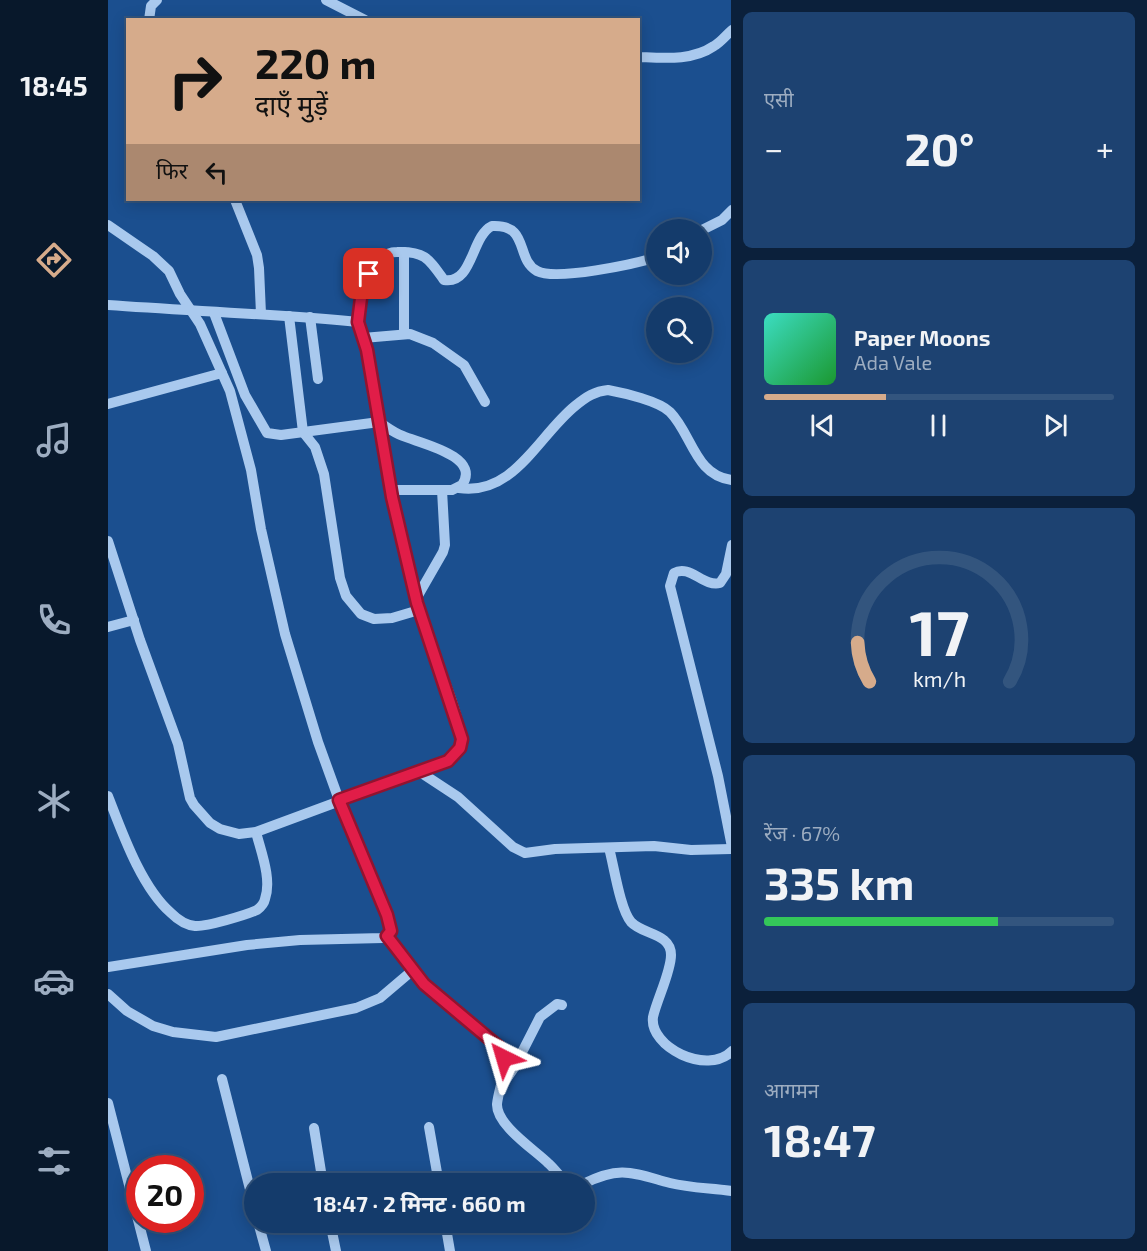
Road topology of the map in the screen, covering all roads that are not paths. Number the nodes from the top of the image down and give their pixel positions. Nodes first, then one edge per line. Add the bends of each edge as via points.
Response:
1 (157, 0) edge
2 (326, 0) edge
3 (149, 18) edge
4 (361, 18) edge
5 (731, 31) edge
6 (640, 57) edge
7 (235, 201) edge
8 (731, 211) edge
9 (712, 224) edge
10 (108, 225) edge
11 (404, 252) junction
12 (646, 259) edge
13 (108, 305) edge
14 (192, 312) junction
15 (214, 313) junction
16 (261, 314) junction
17 (289, 316) junction
18 (310, 317) junction
19 (358, 322) junction
20 (404, 334) junction
21 (363, 338) junction
22 (222, 373) junction
23 (318, 379) dead end
24 (485, 402) dead end
25 (108, 404) edge
26 (379, 422) junction
27 (303, 432) junction
28 (731, 480) edge
29 (459, 488) junction
30 (391, 490) junction
31 (442, 490) junction
32 (108, 541) edge
33 (731, 550) edge
34 (416, 599) junction
35 (419, 610) junction
36 (134, 620) junction
37 (108, 627) edge
38 (420, 772) junction
39 (108, 796) edge
40 (339, 800) junction
41 (256, 832) junction
42 (731, 843) edge
43 (609, 848) junction
44 (731, 848) edge
45 (387, 936) junction
46 (108, 967) edge
47 (413, 970) junction
48 (108, 994) edge
49 (562, 1005) dead end
50 (731, 1052) edge
51 (222, 1079) dead end
52 (502, 1084) junction
53 (108, 1103) edge
54 (429, 1127) dead end
55 (314, 1128) dead end
56 (246, 1173) edge
57 (321, 1173) edge
58 (437, 1173) edge
59 (557, 1173) edge
60 (595, 1179) edge
61 (731, 1191) edge
62 (261, 1233) edge
63 (332, 1233) edge
64 (447, 1233) edge
65 (146, 1251) edge
66 (266, 1251) edge
67 (336, 1251) edge
68 (450, 1251) edge

1 - 3 street via 151,6
2 - 4 street
5 - 6 street via 713,47 696,55
7 - 16 street via 257,255
8 - 9 street
10 - 14 street via 164,264
11 - 12 street via 422,254 444,280 452,280 465,271 483,232 495,225 516,234 532,267 544,273 578,273
11 - 19 street via 387,254 377,262 365,283
11 - 20 street
13 - 14 street
14 - 15 street
14 - 22 street
15 - 16 street
15 - 27 street via 245,395 264,429 275,435
16 - 17 street
17 - 18 street
17 - 27 street
18 - 19 street
18 - 23 street
19 - 21 street
20 - 21 street
20 - 24 street via 420,337 461,362
21 - 26 street
22 - 25 street
22 - 40 street via 251,470 285,633
26 - 27 street
26 - 29 street via 399,435 443,450 456,459 466,474
26 - 30 street
27 - 35 street via 315,447 324,474 346,596 361,614 374,619
28 - 29 street via 719,478 703,465 666,409 602,390 587,396 571,410 508,476 479,489
29 - 31 street
30 - 31 street
30 - 34 street
31 - 34 street via 445,545
32 - 36 street
33 - 42 street via 720,583 709,583 681,570 674,573 670,586
34 - 35 street
35 - 38 street via 462,739 460,748 448,761
36 - 37 street
36 - 41 street via 178,744 194,806 220,829 239,834
38 - 40 street
38 - 43 street via 458,797 520,851
39 - 41 street via 148,883 169,912 190,925 206,925 262,906 267,884
40 - 41 street
40 - 45 street via 387,915 391,931
43 - 44 street
43 - 50 street via 627,916 636,927 664,940 672,954 653,1017 657,1033 689,1059 717,1060
45 - 46 street via 248,945
45 - 47 street
47 - 48 street via 380,998 356,1008 216,1037 153,1026
47 - 52 street via 501,1050
49 - 52 street via 557,1004 540,1017
51 - 56 street
52 - 59 street via 497,1106 502,1120
53 - 65 street
54 - 58 street
55 - 57 street
60 - 61 street via 609,1174 636,1173 681,1185
62 - 66 street
63 - 67 street
64 - 68 street

